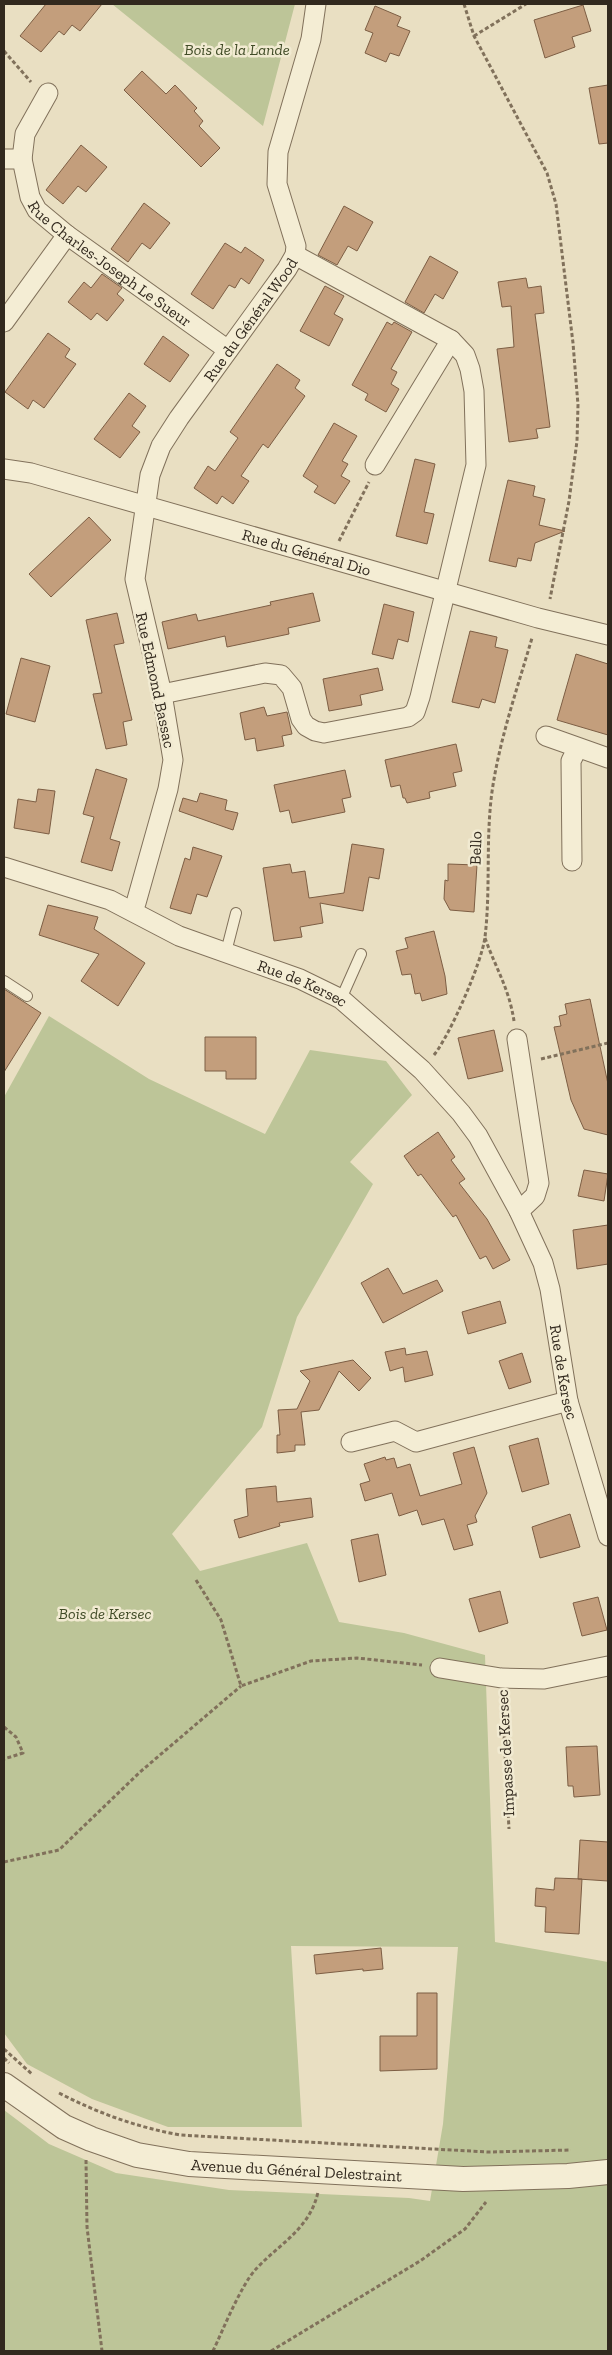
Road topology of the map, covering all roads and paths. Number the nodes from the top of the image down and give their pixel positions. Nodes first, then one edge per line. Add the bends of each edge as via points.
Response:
1 (316, 4) edge
2 (464, 4) edge
3 (526, 4) edge
4 (474, 36) junction
5 (4, 51) edge
6 (46, 95) joint
7 (13, 159) edge
8 (67, 235) junction
9 (295, 255) junction
10 (4, 322) edge
11 (451, 340) junction
12 (228, 350) junction
13 (375, 465) joint
14 (4, 469) edge
15 (146, 505) junction
16 (331, 558) junction
17 (445, 590) junction
18 (542, 619) junction
19 (608, 635) edge
20 (162, 694) junction
21 (546, 736) dead end
22 (577, 749) junction
23 (608, 758) edge
24 (572, 861) dead end
25 (4, 867) edge
26 (132, 910) junction
27 (236, 913) dead end
28 (485, 938) junction
29 (226, 952) junction
30 (361, 954) dead end
31 (4, 981) edge
32 (26, 996) dead end
33 (341, 999) junction
34 (517, 1039) joint
35 (608, 1042) edge
36 (521, 1064) junction
37 (422, 1070) junction
38 (519, 1211) junction
39 (568, 1401) junction
40 (351, 1442) dead end
41 (608, 1536) edge
42 (196, 1580) dead end
43 (608, 1666) edge
44 (440, 1668) joint
45 (501, 1678) junction
46 (241, 1686) junction
47 (4, 1727) edge
48 (4, 1759) edge
49 (509, 1829) dead end
50 (4, 1862) edge
51 (4, 2048) edge
52 (4, 2058) edge
53 (7, 2075) edge
54 (38, 2078) dead end
55 (57, 2092) dead end
56 (577, 2150) dead end
57 (440, 2155) dead end
58 (86, 2157) dead end
59 (524, 2157) dead end
60 (608, 2172) edge
61 (494, 2178) junction
62 (319, 2184) dead end
63 (102, 2351) edge
64 (213, 2351) edge
65 (271, 2351) edge

1 - 9 street, Rue du Général Wood via 311,39 277,162 277,184 294,235
2 - 4 path, Bello
3 - 4 path
4 - 18 path, Bello via 553,191 572,334 578,405 577,441 569,501
5 - 6 path
6 - 7 street, Rue Charles-Joseph Le Sueur
7 - 8 street, Rue Charles-Joseph Le Sueur via 37,210
8 - 10 street
8 - 12 street, Rue Charles-Joseph Le Sueur
9 - 11 street
9 - 12 street, Rue du Général Wood
11 - 13 street
11 - 17 street via 465,356 470,369 477,450
12 - 15 street, Rue du Général Wood via 161,446 150,475
13 - 16 path
14 - 15 street, Rue du Général Dio via 31,473
15 - 16 street, Rue du Général Dio
15 - 20 street, Rue Edmond Bassac via 135,579
16 - 17 street, Rue du Général Dio
17 - 18 street, Rue du Général Dio
17 - 20 street via 420,698 415,712 408,717 324,733 315,731 300,719 287,680 274,674
18 - 19 street, Rue du Général Dio
18 - 28 path, Bello via 503,737 493,784 488,821
20 - 26 street, Rue Edmond Bassac via 172,739 172,771
21 - 22 street
22 - 23 street
22 - 24 street via 571,761
25 - 26 street, Rue de Kersec
26 - 29 street, Rue de Kersec via 164,930
27 - 29 lane
28 - 34 path via 510,997
28 - 37 path, Bello via 462,1004 438,1050
29 - 33 street, Rue de Kersec via 300,979
30 - 33 lane
31 - 32 lane
33 - 37 street, Rue de Kersec
34 - 36 street
35 - 36 path
36 - 38 street via 539,1183 534,1196
37 - 38 street, Rue de Kersec via 478,1136
38 - 39 street, Rue de Kersec via 547,1276
39 - 40 street via 416,1442 395,1431
39 - 41 street, Rue de Kersec
42 - 46 path via 221,1620
43 - 45 street, Impasse de Kersec via 544,1679
44 - 45 street, Impasse de Kersec
44 - 46 path via 358,1658 311,1661
45 - 49 path, Impasse de Kersec
46 - 50 path via 140,1772 59,1850
47 - 48 path via 16,1737 23,1753
51 - 54 path
52 - 53 path
53 - 61 street, Avenue du Général Delestraint via 64,2127 136,2155 189,2164
55 - 56 path via 143,2129 180,2135 488,2152
57 - 59 path
58 - 63 path via 87,2227
60 - 61 street, Avenue du Général Delestraint
61 - 65 path via 481,2210 465,2228 420,2261
62 - 64 path via 316,2203 308,2218 255,2270

